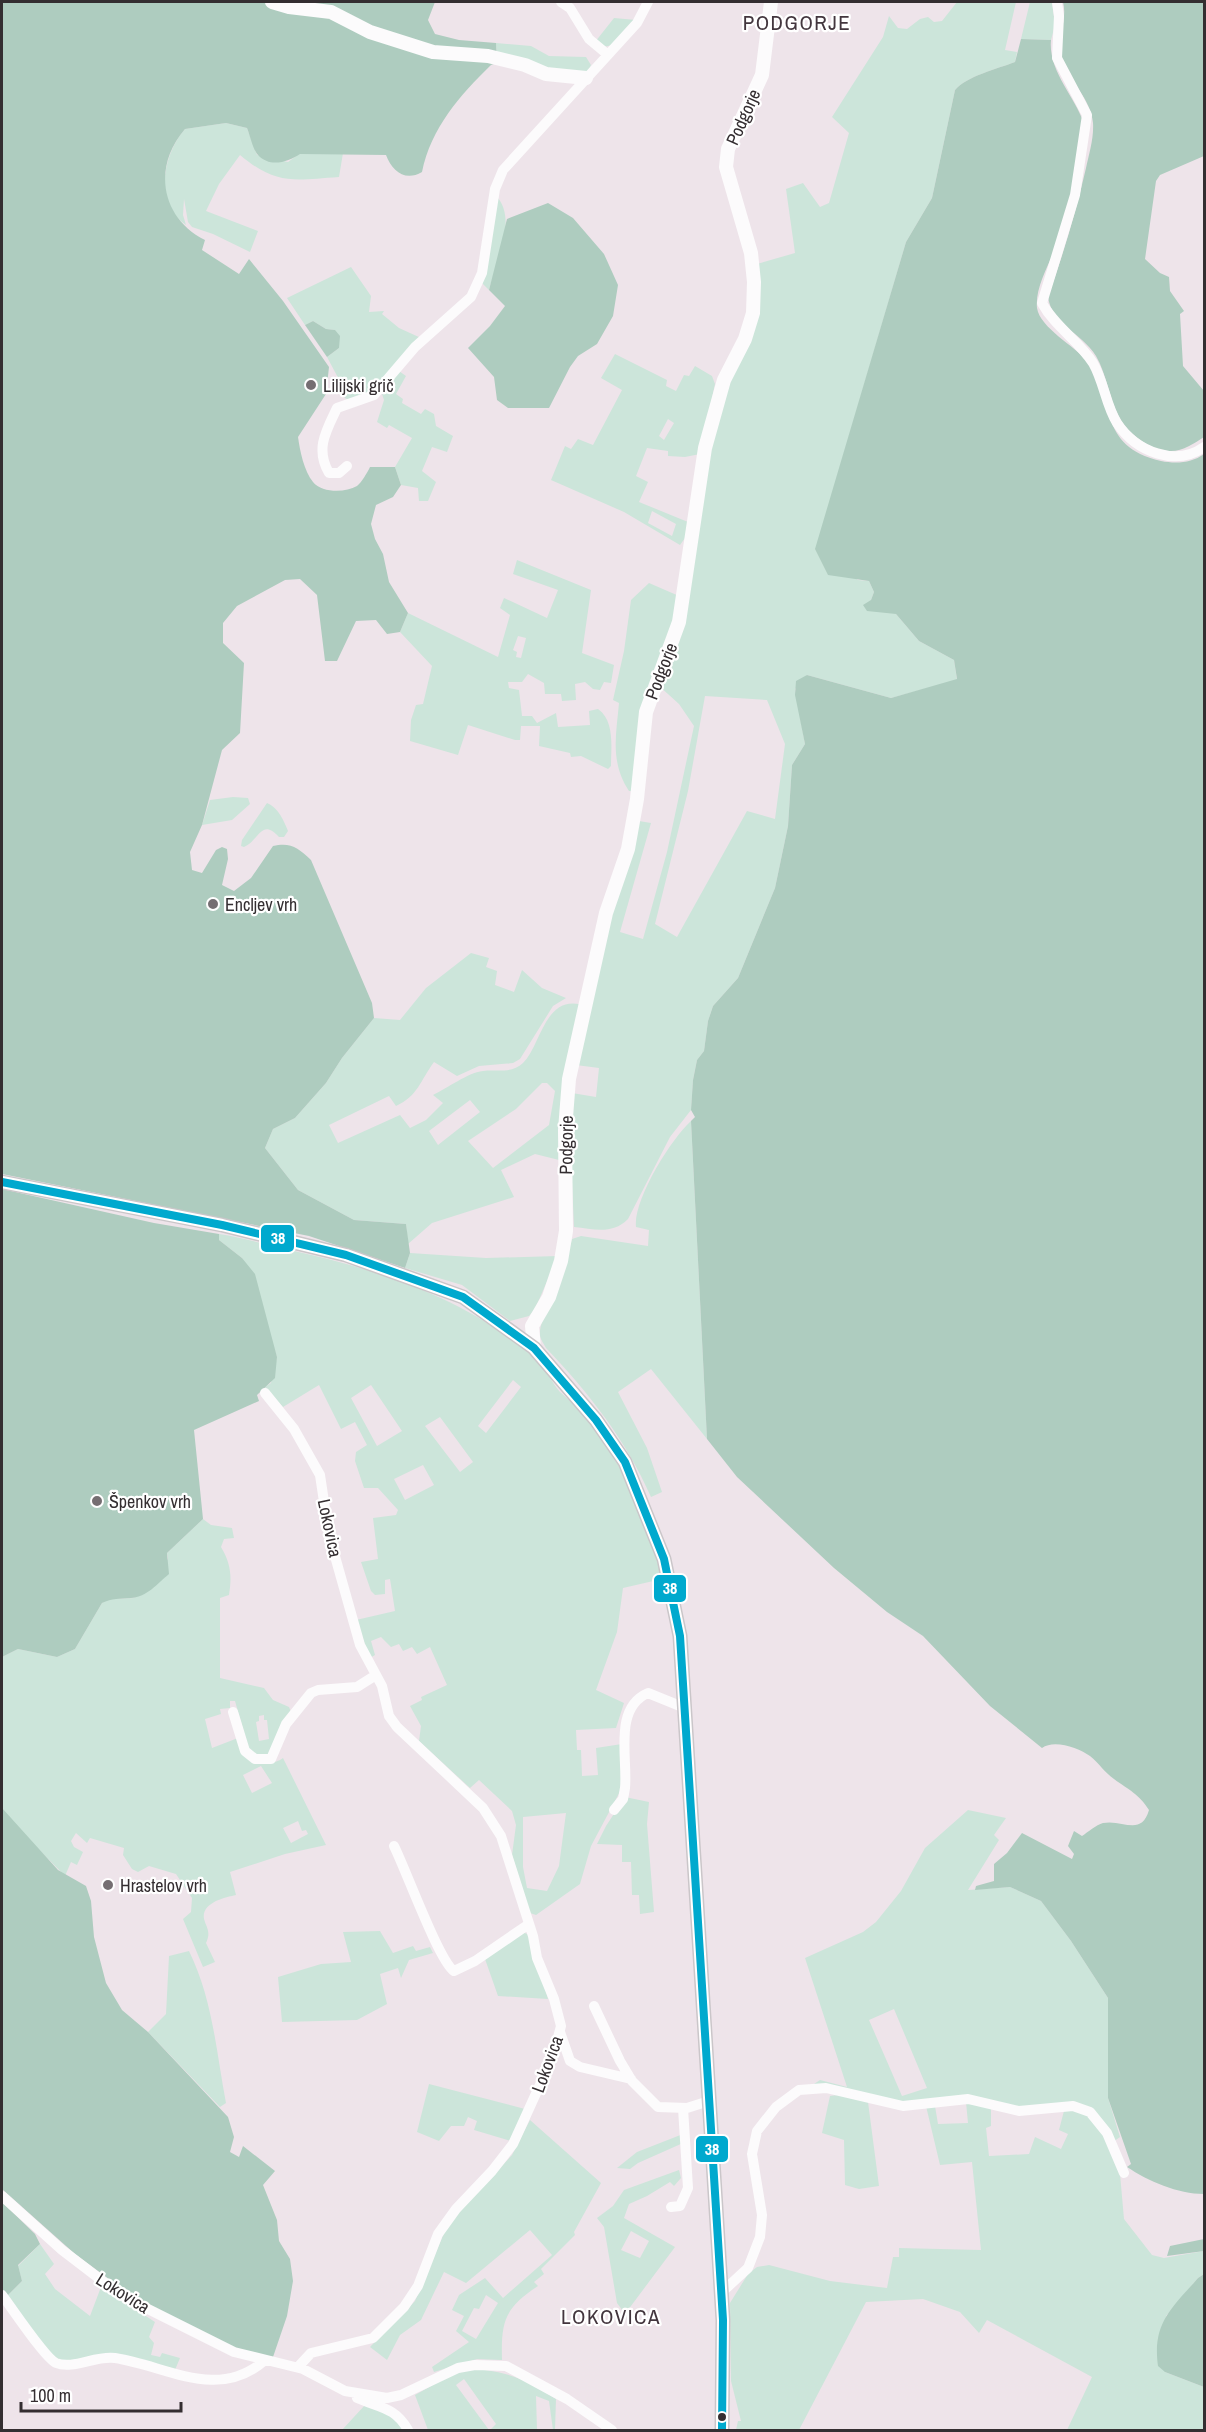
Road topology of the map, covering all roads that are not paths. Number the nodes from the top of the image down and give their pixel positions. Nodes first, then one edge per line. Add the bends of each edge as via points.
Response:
1 (272, 2) edge
2 (561, 2) edge
3 (648, 2) edge
4 (771, 2) edge
5 (1057, 2) edge
6 (607, 54) junction
7 (586, 78) junction
8 (1204, 447) edge
9 (347, 466) dead end
10 (2, 1182) edge
11 (534, 1348) junction
12 (265, 1393) dead end
13 (376, 1674) junction
14 (685, 1708) junction
15 (233, 1712) dead end
16 (615, 1810) dead end
17 (394, 1846) dead end
18 (529, 1924) junction
19 (594, 2006) dead end
20 (560, 2031) junction
21 (631, 2079) junction
22 (709, 2101) junction
23 (683, 2108) junction
24 (1124, 2173) dead end
25 (2, 2196) edge
26 (670, 2207) dead end
27 (721, 2294) junction
28 (2, 2295) edge
29 (264, 2361) junction
30 (298, 2367) junction
31 (350, 2392) junction
32 (408, 2430) edge
33 (612, 2430) edge
34 (722, 2430) edge

1 - 7 street via 331,12 370,32 433,52 488,56 546,74
2 - 6 street via 570,8 589,39
3 - 6 street via 637,23
4 - 11 street, Podgorje via 762,75 728,149 726,167 751,254 753,313 720,391 705,448 679,622 646,712 638,798 628,849 606,913 569,1079 566,1231 549,1297 532,1326
5 - 8 street via 1057,58 1087,115 1075,195 1042,303 1092,362 1117,423 1130,437 1143,448 1173,458 1191,456
6 - 7 street
7 - 9 street via 503,170 495,189 482,273 471,297 415,347 374,395 337,408 323,442 321,460 329,473 339,473
10 - 11 main road via 222,1225 346,1255 463,1297
11 - 14 main road via 596,1420 625,1462 643,1501 664,1558 681,1636
12 - 13 street, Lokovica via 294,1429 320,1475 329,1535 356,1632
13 - 15 street via 357,1687 311,1693 286,1724 271,1759 255,1759 245,1751
13 - 18 street, Lokovica via 389,1716 397,1727 458,1783 493,1823 506,1848
14 - 16 street via 648,1694 640,1697 626,1722 625,1788
14 - 22 main road
17 - 18 street via 436,1946 454,1971
18 - 20 street, Lokovica via 537,1958 559,2013
19 - 21 street
20 - 21 street via 570,2061
20 - 30 street, Lokovica via 513,2144 438,2234 408,2302 373,2338 311,2354
21 - 23 street via 658,2107
22 - 23 street
22 - 27 main road
23 - 26 street via 688,2188 680,2206
24 - 27 street via 1107,2133 1090,2112 1073,2106 1019,2111 968,2099 903,2106 826,2088 799,2090 776,2107 757,2131 752,2154 762,2215 759,2237 748,2268
25 - 29 street, Lokovica via 62,2250 122,2296 234,2352
27 - 34 main road
28 - 29 street via 48,2357 62,2365 115,2358 214,2380 244,2376
29 - 30 street, Lokovica
30 - 31 street, Lokovica
31 - 32 street, Lokovica via 391,2410
31 - 33 street, Lokovica via 387,2398 458,2368 506,2366 567,2399

